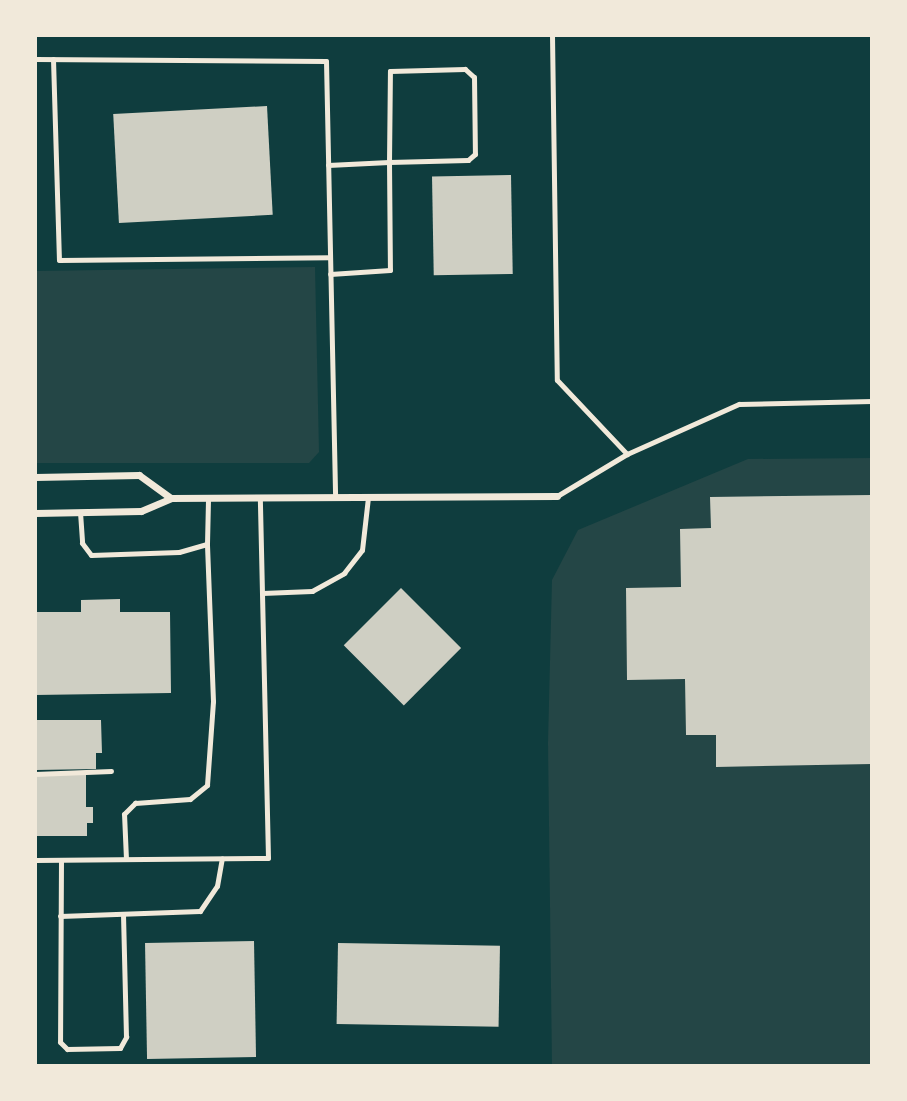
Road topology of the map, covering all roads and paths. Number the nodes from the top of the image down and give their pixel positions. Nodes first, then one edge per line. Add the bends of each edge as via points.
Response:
1 (552, 35) edge
2 (35, 59) edge
3 (53, 60) junction
4 (389, 162) junction
5 (328, 165) junction
6 (330, 257) junction
7 (330, 274) junction
8 (872, 401) edge
9 (627, 454) junction
10 (35, 477) edge
11 (557, 496) joint
12 (368, 497) junction
13 (171, 498) junction
14 (335, 498) junction
15 (260, 499) junction
16 (208, 500) junction
17 (80, 512) junction
18 (35, 513) edge
19 (207, 544) junction
20 (262, 593) junction
21 (111, 771) dead end
22 (35, 774) edge
23 (222, 858) junction
24 (126, 859) junction
25 (35, 860) edge
26 (61, 860) junction
27 (123, 915) junction
28 (60, 916) junction

1 - 9 lane via 557,380
2 - 3 lane
3 - 5 lane via 326,61
3 - 6 lane via 59,260
4 - 4 lane via 472,158 477,150 476,97 470,72 390,71
4 - 5 lane
4 - 7 lane via 390,270
5 - 6 lane
6 - 7 lane
7 - 14 lane
8 - 9 lane via 738,404
9 - 11 lane
10 - 13 street via 139,475
11 - 12 street
12 - 14 street
12 - 20 lane via 362,550 344,573 312,591
13 - 16 street
13 - 17 street via 141,511
14 - 15 street
15 - 16 street
15 - 20 lane
16 - 19 lane
17 - 18 street
17 - 19 lane via 82,542 90,555 179,552
19 - 24 lane via 213,701 206,785 190,799 135,803 124,814
20 - 23 lane via 268,858
21 - 22 path
23 - 24 lane
23 - 27 lane via 217,886 200,911
24 - 26 lane
25 - 26 lane
26 - 28 lane
27 - 28 lane
27 - 28 lane via 126,1037 120,1048 67,1049 60,1042

